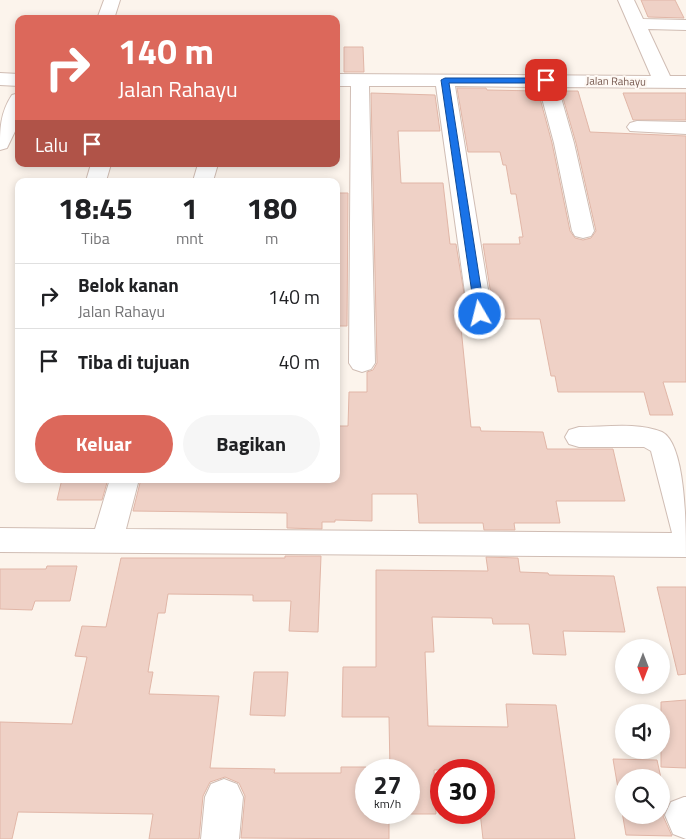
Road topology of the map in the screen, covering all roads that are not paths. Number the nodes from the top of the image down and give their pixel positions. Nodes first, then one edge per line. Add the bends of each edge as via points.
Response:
1 (112, 0) edge
2 (626, 0) edge
3 (106, 15) edge
4 (636, 24) junction
5 (686, 25) edge
6 (0, 80) edge
7 (15, 80) edge
8 (340, 80) edge
9 (360, 80) junction
10 (445, 80) junction
11 (546, 80) junction
12 (663, 82) junction
13 (686, 82) edge
14 (15, 108) edge
15 (637, 127) dead end
16 (686, 128) edge
17 (0, 144) edge
18 (583, 231) dead end
19 (480, 314) dead end
20 (362, 363) dead end
21 (579, 437) dead end
22 (123, 483) edge
23 (686, 530) edge
24 (0, 540) edge
25 (107, 542) junction
26 (686, 545) edge
27 (224, 797) dead end
28 (220, 839) edge

1 - 3 street
2 - 4 street
4 - 5 street
4 - 12 street
6 - 7 street
8 - 9 street, Jalan Rahayu
9 - 10 street, Jalan Rahayu
9 - 20 street
10 - 11 street, Jalan Rahayu
10 - 19 street
11 - 12 street, Jalan Rahayu
11 - 18 street
12 - 13 street, Jalan Rahayu
14 - 17 street
15 - 16 street
21 - 23 street via 644,437 662,444
22 - 25 street
24 - 25 street
25 - 26 street
27 - 28 street

